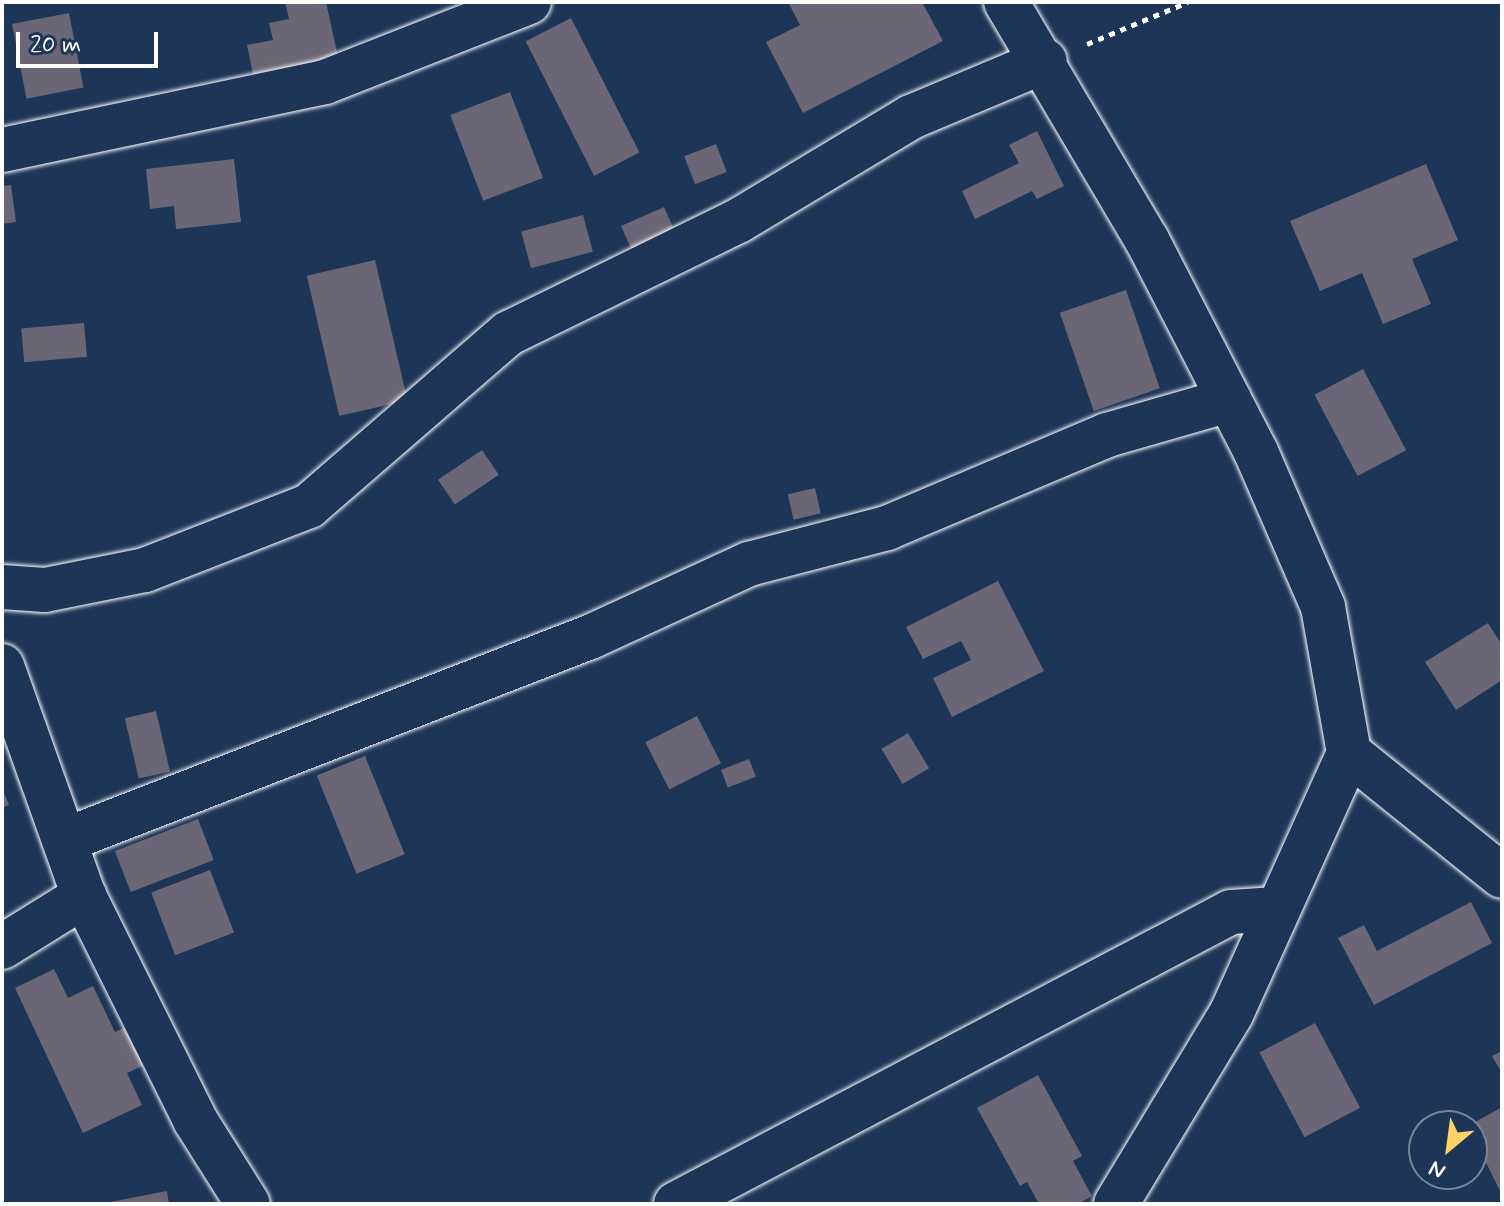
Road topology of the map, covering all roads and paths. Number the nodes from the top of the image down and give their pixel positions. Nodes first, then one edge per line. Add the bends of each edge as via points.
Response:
1 (529, 2) edge
2 (1006, 2) edge
3 (1188, 2) edge
4 (1045, 61) junction
5 (2, 150) edge
6 (1229, 400) junction
7 (2, 587) edge
8 (2, 666) edge
9 (1349, 753) junction
10 (68, 839) junction
11 (1502, 876) edge
12 (84, 896) junction
13 (1276, 909) junction
14 (2, 947) edge
15 (248, 1204) edge
16 (676, 1204) edge
17 (1116, 1204) edge

1 - 5 street via 325,82
2 - 4 street
3 - 4 path
4 - 6 street
4 - 7 street via 911,117 738,221 509,333 309,506 145,570 45,590
6 - 9 street via 1323,607
6 - 10 street via 1107,435 887,528 749,564 576,642
8 - 10 street
9 - 11 street
9 - 13 street
10 - 12 street
12 - 14 street
12 - 15 street via 195,1120
13 - 16 street via 1231,912
13 - 17 street via 1231,1014

